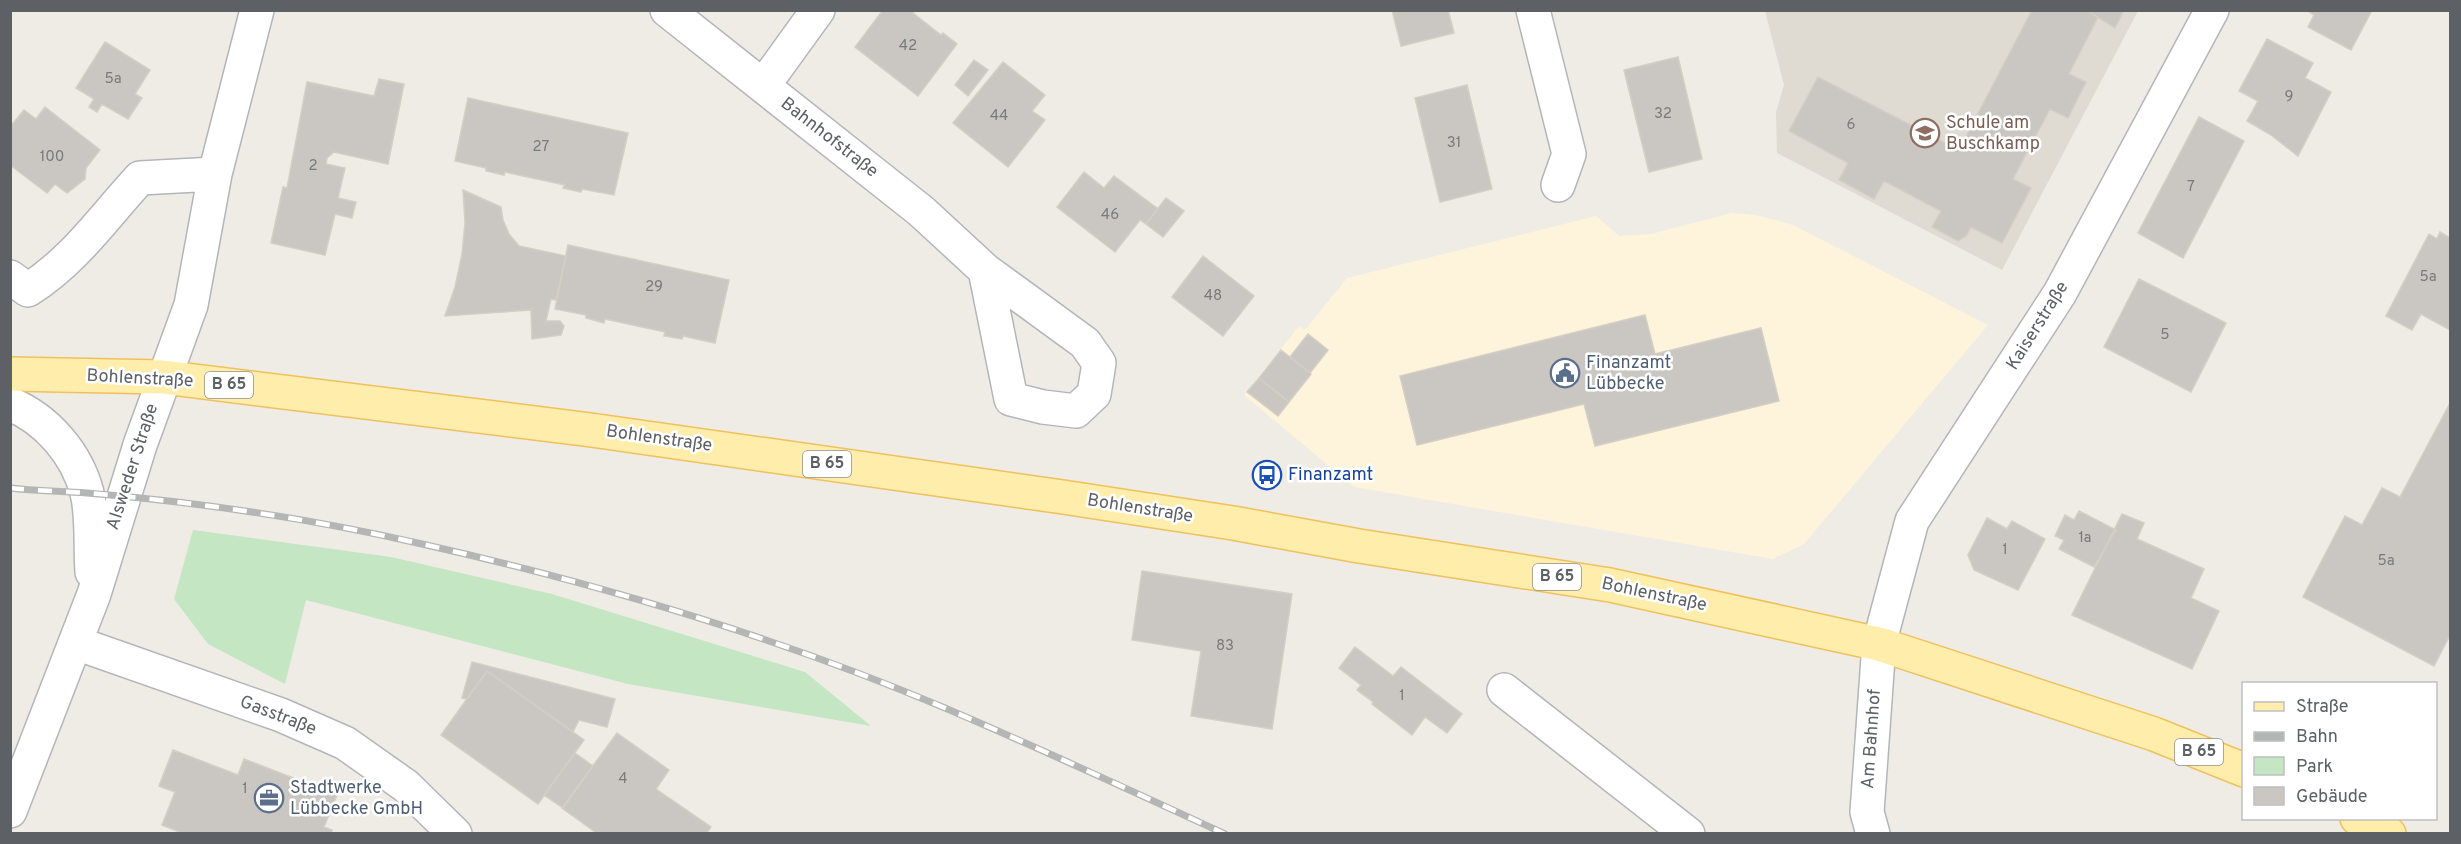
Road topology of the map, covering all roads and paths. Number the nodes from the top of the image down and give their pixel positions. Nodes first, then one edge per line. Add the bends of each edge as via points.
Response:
1 (257, 10) edge
2 (667, 10) edge
3 (818, 10) edge
4 (1533, 10) edge
5 (2212, 10) edge
6 (763, 86) junction
7 (215, 174) junction
8 (1558, 185) dead end
9 (985, 270) dead end
10 (10, 277) edge
11 (10, 374) edge
12 (163, 377) junction
13 (10, 404) edge
14 (93, 594) junction
15 (76, 643) junction
16 (1879, 644) junction
17 (1504, 690) dead end
18 (2242, 769) edge
19 (10, 811) edge
20 (2359, 820) edge
21 (456, 834) edge
22 (1688, 834) edge
23 (1873, 834) edge
24 (2389, 834) edge

1 - 7 street, Alsweder Straße
2 - 6 street, Bahnhofstraße
3 - 6 street
4 - 8 street via 1569,154
5 - 16 street, Kaiserstraße via 2054,303 1912,520
6 - 9 street, Bahnhofstraße via 921,211
7 - 10 street via 140,178 88,241 50,276 28,290
7 - 12 street, Alsweder Straße via 192,305
11 - 12 main road, Bohlenstraße / B 65
12 - 14 street, Alsweder Straße
12 - 16 main road, Bohlenstraße / B 65 via 591,430 1233,523 1610,585
13 - 14 street via 37,419 70,452 87,493
14 - 15 street, Alsweder Straße
15 - 19 street, Alsweder Straße
15 - 21 street, Gasstraße via 281,715 345,743 406,786
16 - 18 main road, Bohlenstraße / B 65 via 2154,734
16 - 23 street, Am Bahnhof via 1867,812
17 - 22 street
20 - 24 main road

